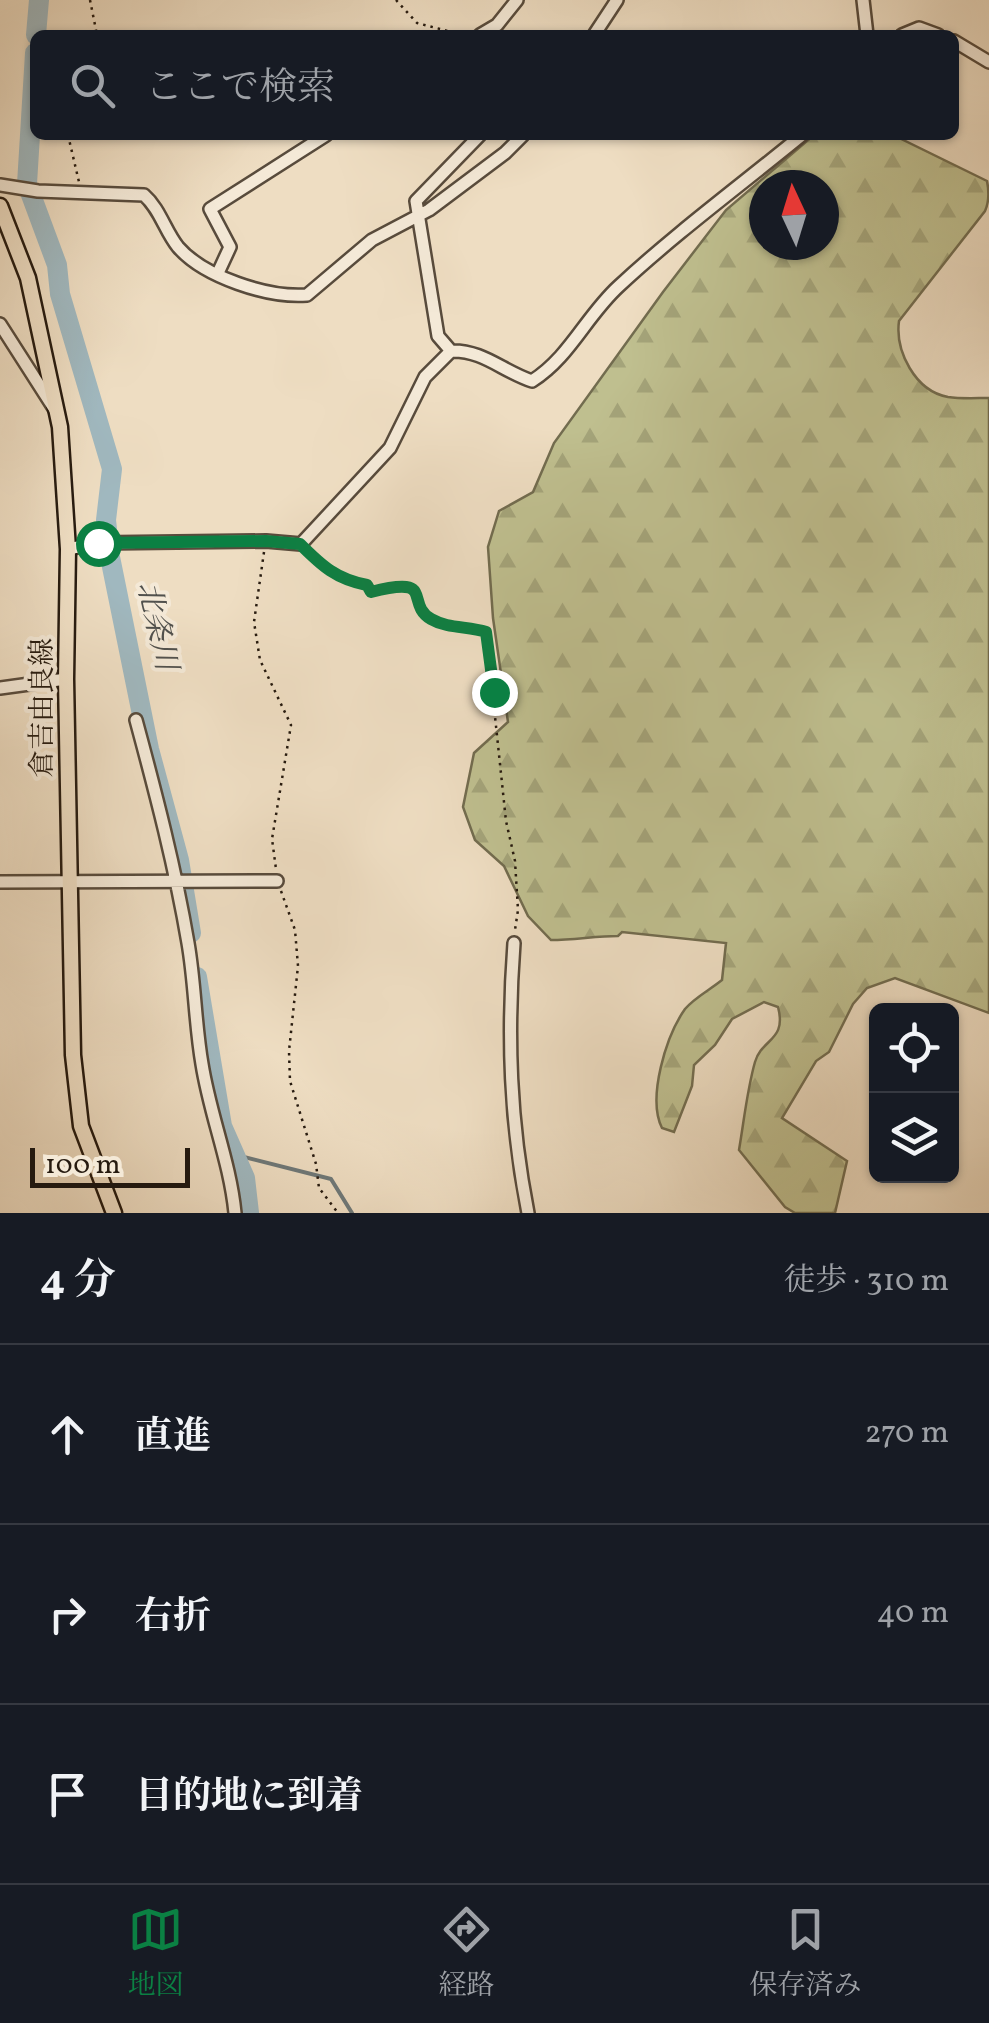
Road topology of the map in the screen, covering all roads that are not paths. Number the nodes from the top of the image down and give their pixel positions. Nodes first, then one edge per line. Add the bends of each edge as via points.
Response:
1 (517, 0) edge
2 (617, 0) edge
3 (863, 0) edge
4 (488, 30) edge
5 (597, 30) edge
6 (866, 30) edge
7 (959, 44) edge
8 (989, 62) edge
9 (318, 140) edge
10 (475, 140) edge
11 (518, 140) edge
12 (796, 140) edge
13 (0, 185) edge
14 (0, 206) edge
15 (418, 217) junction
16 (218, 273) junction
17 (0, 324) edge
18 (451, 350) junction
19 (57, 414) junction
20 (68, 549) junction
21 (66, 679) junction
22 (0, 688) edge
23 (136, 720) dead end
24 (174, 881) junction
25 (277, 881) dead end
26 (0, 882) edge
27 (70, 882) junction
28 (514, 943) road end
29 (114, 1213) edge
30 (235, 1213) edge
31 (528, 1213) edge

1 - 4 street
2 - 5 street
3 - 6 street
7 - 8 street
9 - 16 street via 210,209 230,247
10 - 15 street via 416,201
11 - 15 street
12 - 18 street via 618,286 576,342 532,381 478,353
13 - 16 street via 144,195 178,246
14 - 19 main road, 倉吉由良線 via 28,278
15 - 16 street via 372,240 307,295 254,288
15 - 18 street via 438,336
17 - 19 street
18 - 20 street via 425,377 390,448 300,544 123,542
19 - 20 main road, 倉吉由良線
20 - 21 main road, 倉吉由良線
21 - 22 street
21 - 27 main road, 倉吉由良線
23 - 24 street
24 - 25 street
24 - 27 street
24 - 30 street via 201,1063
26 - 27 street
27 - 29 main road, 倉吉由良線 via 73,1055 82,1126
28 - 31 street via 508,1065

